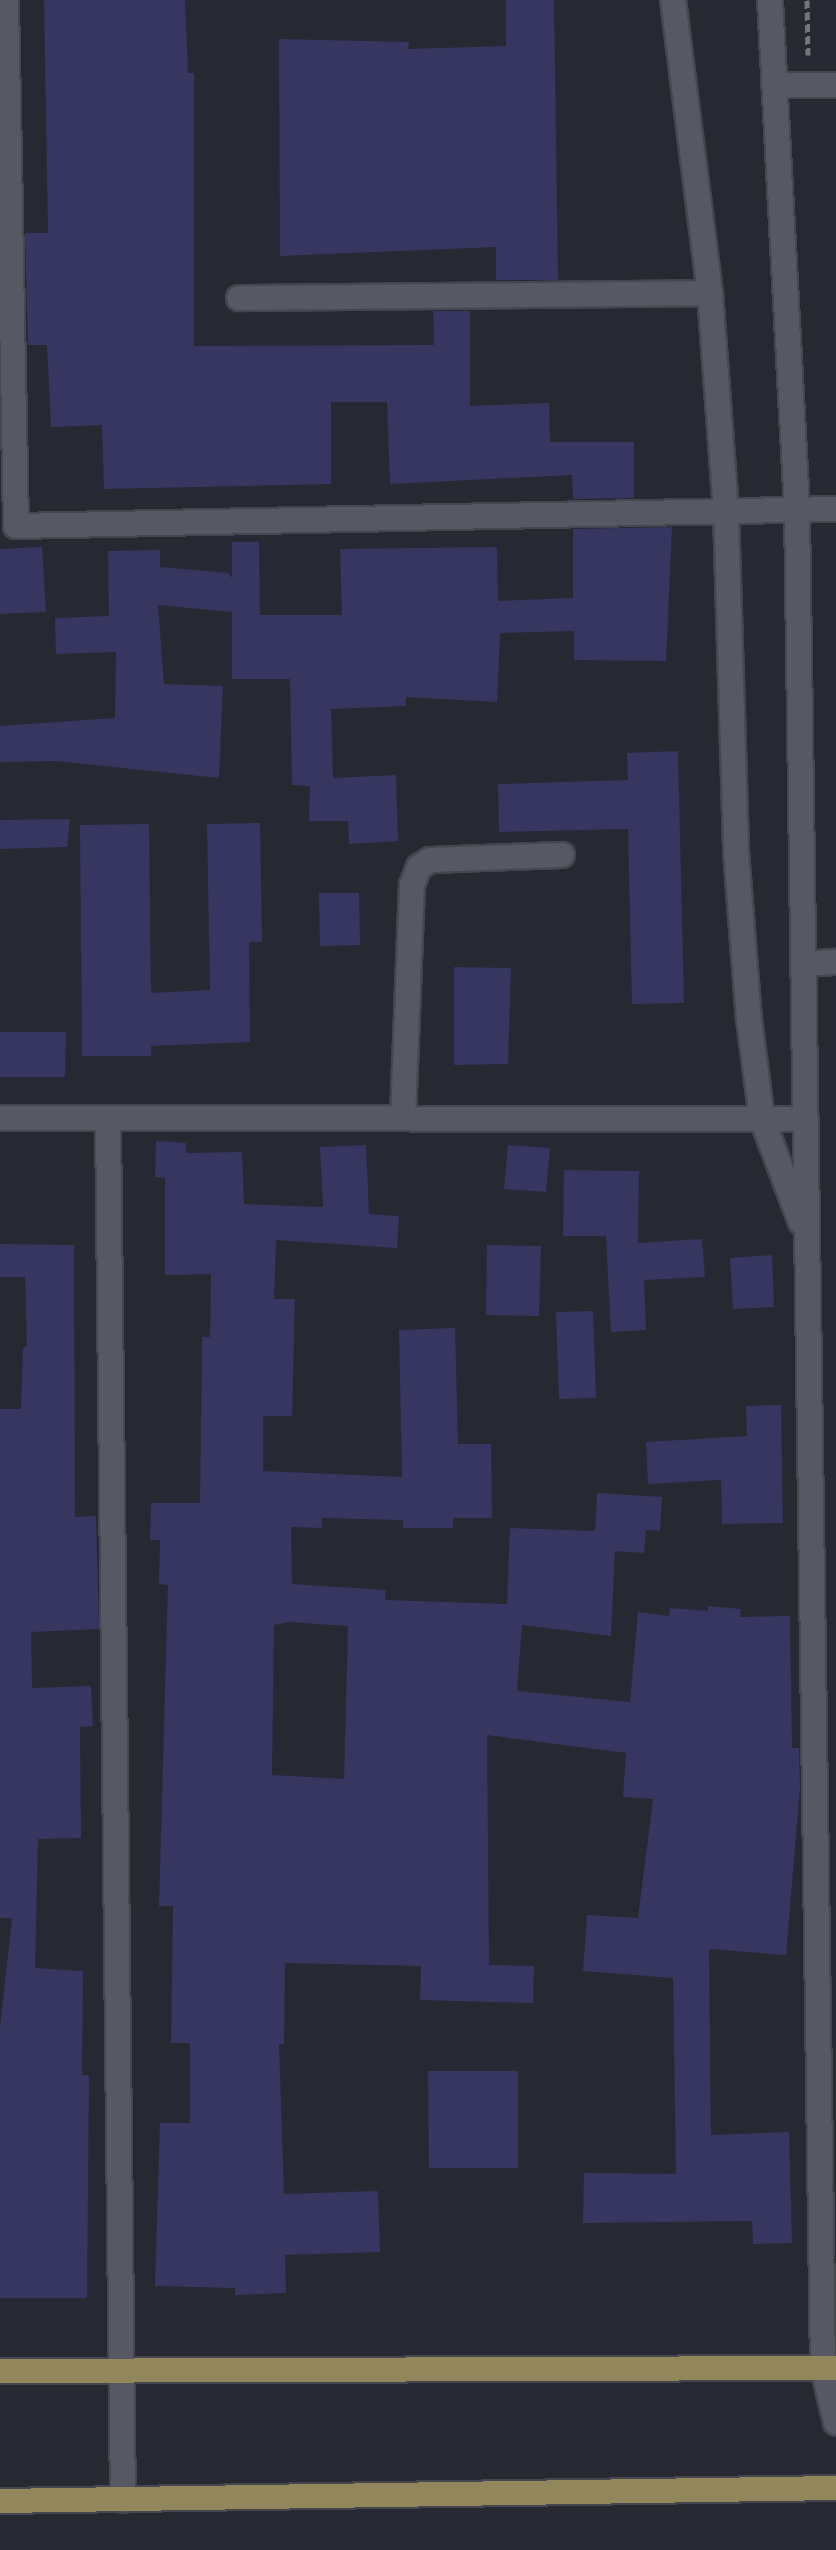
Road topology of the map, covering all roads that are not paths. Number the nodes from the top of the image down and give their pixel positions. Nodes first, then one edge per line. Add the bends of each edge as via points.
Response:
1 (6, 0) edge
2 (673, 0) edge
3 (770, 0) edge
4 (774, 85) junction
5 (836, 85) edge
6 (5, 190) edge
7 (710, 293) junction
8 (239, 298) dead end
9 (797, 509) junction
10 (836, 509) edge
11 (726, 511) junction
12 (562, 855) dead end
13 (836, 962) edge
14 (806, 964) junction
15 (0, 1118) edge
16 (108, 1118) junction
17 (403, 1118) junction
18 (762, 1119) junction
19 (806, 1119) junction
20 (807, 1239) junction
21 (826, 1945) edge
22 (829, 2368) edge
23 (0, 2371) edge
24 (119, 2371) junction
25 (836, 2422) edge
26 (836, 2488) edge
27 (123, 2500) junction
28 (0, 2501) edge

1 - 6 street
2 - 7 street
3 - 4 street
4 - 5 street
4 - 9 street
6 - 11 street via 16,526
7 - 8 street
7 - 11 street
9 - 10 street
9 - 11 street
9 - 14 street
11 - 18 street via 736,851
12 - 17 street via 430,860 419,867 412,885
13 - 14 street
14 - 19 street
15 - 16 street
16 - 17 street
16 - 24 street
17 - 18 street
18 - 19 street
18 - 20 street
19 - 20 street
20 - 21 street
21 - 22 street
22 - 24 main road
22 - 25 street
23 - 24 main road
24 - 27 street
26 - 27 main road
27 - 28 main road

